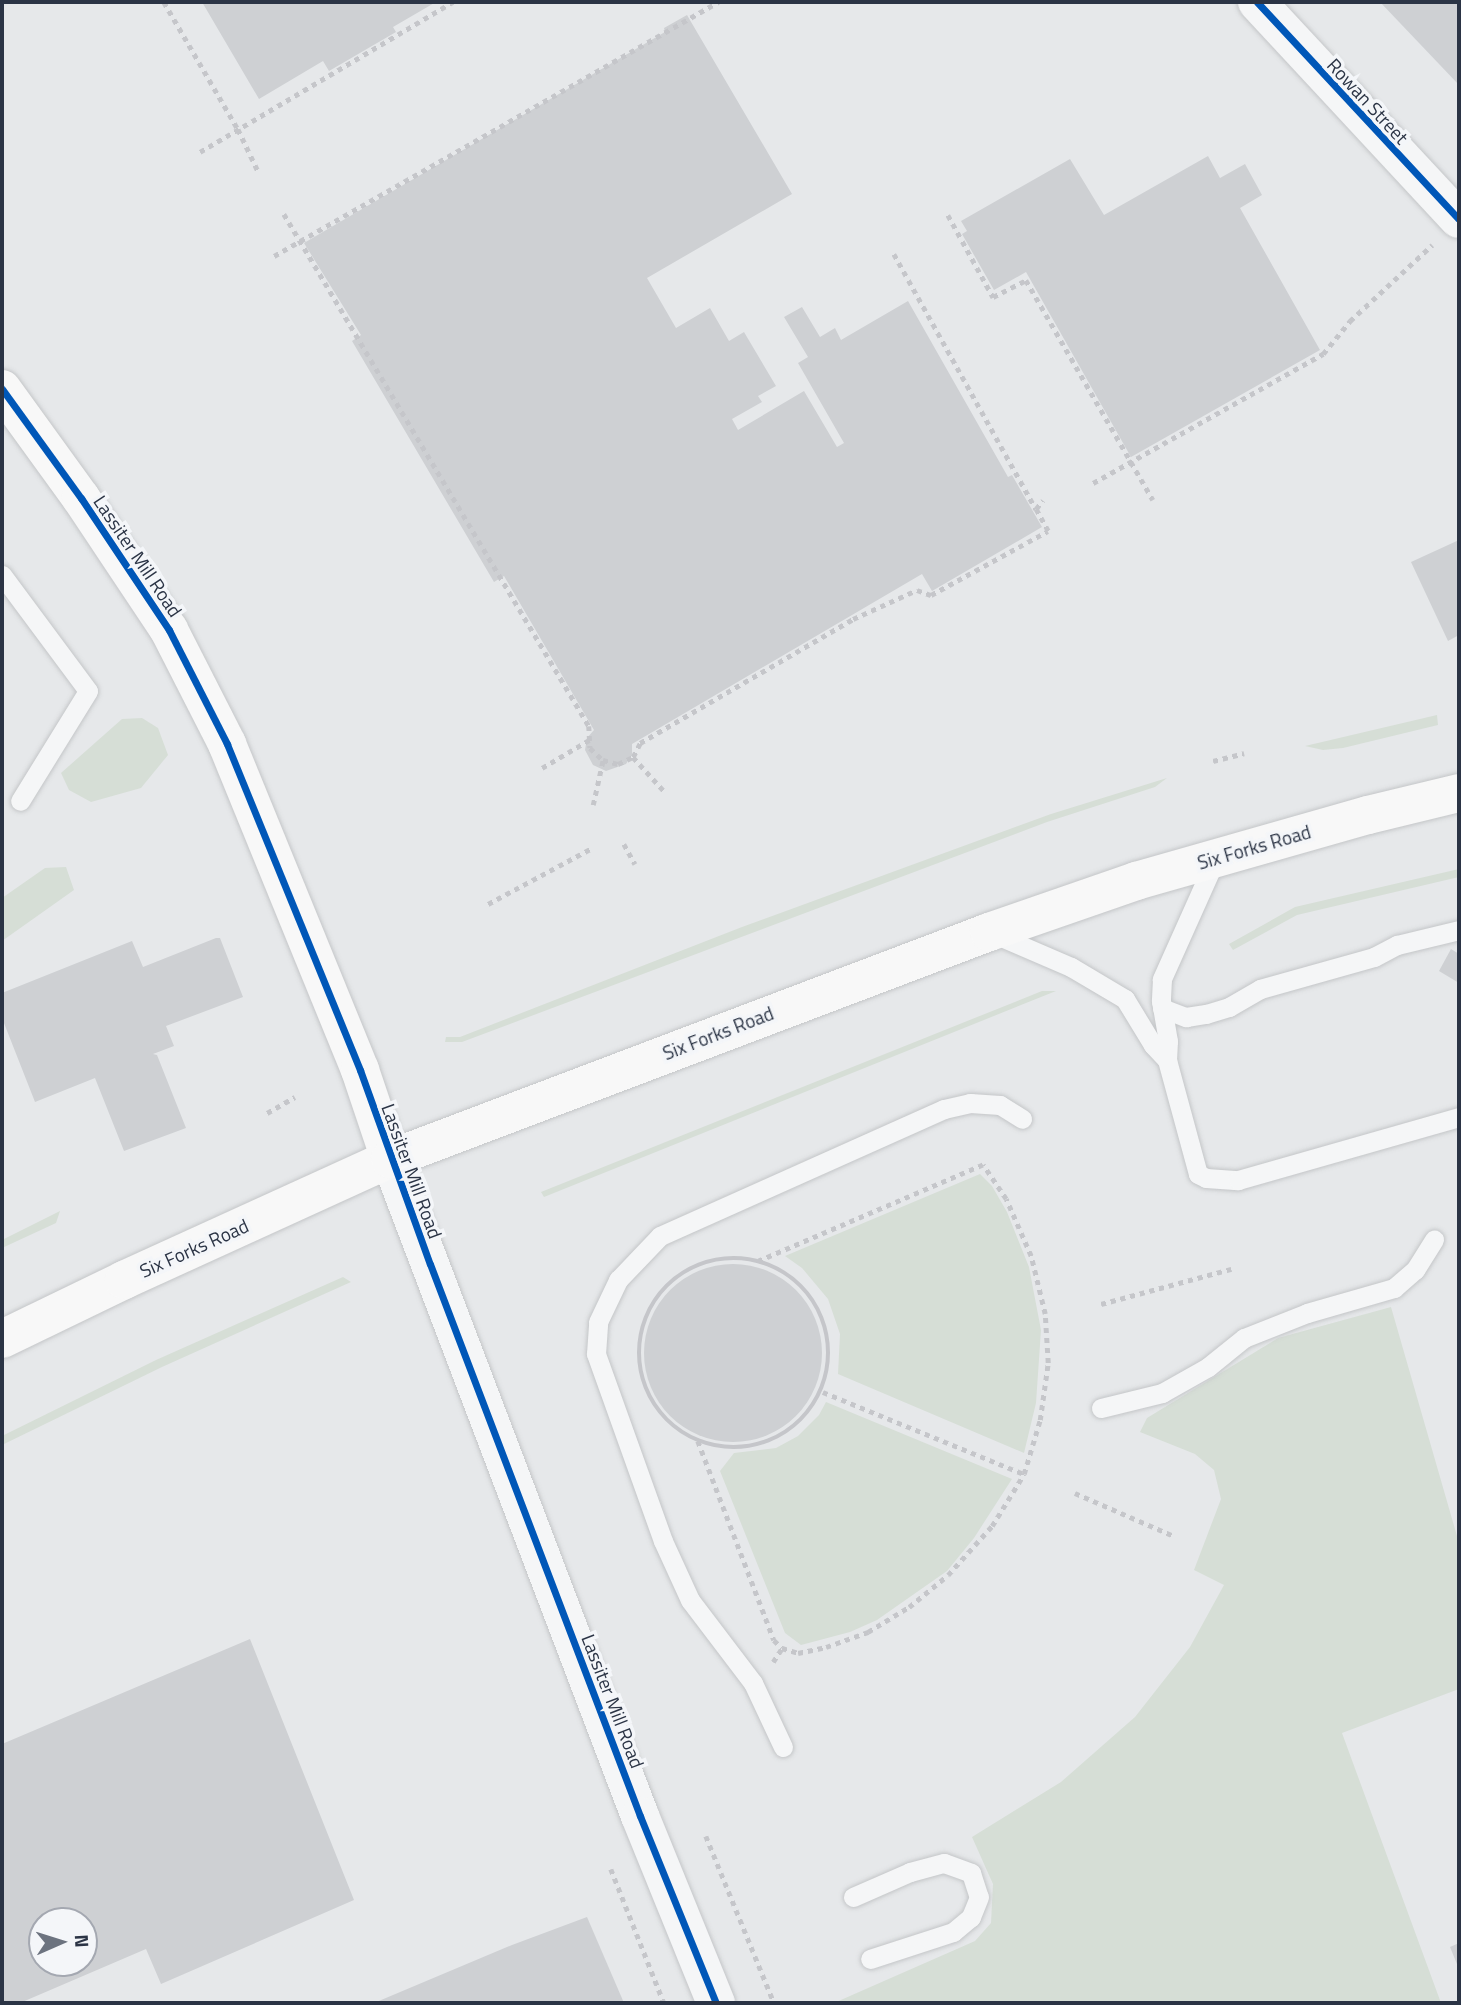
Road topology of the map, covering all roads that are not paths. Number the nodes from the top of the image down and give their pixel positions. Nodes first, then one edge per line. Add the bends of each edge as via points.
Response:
1 (1257, 2) edge
2 (1446, 231) edge
3 (2, 389) edge
4 (2, 575) edge
5 (1459, 793) edge
6 (20, 801) dead end
7 (1217, 857) junction
8 (1459, 930) edge
9 (989, 932) junction
10 (1162, 1007) junction
11 (1167, 1060) junction
12 (1459, 1117) edge
13 (1022, 1119) dead end
14 (390, 1159) junction
15 (1434, 1240) dead end
16 (2, 1339) edge
17 (1101, 1408) dead end
18 (783, 1747) dead end
19 (853, 1897) dead end
20 (870, 1959) dead end
21 (716, 2003) edge

1 - 2 street, Rowan Street
3 - 14 main road, Lassiter Mill Road via 169,630 227,744 359,1070
4 - 6 lane via 88,691
5 - 7 main road, Six Forks Road
7 - 9 main road, Six Forks Road
7 - 10 lane via 1162,979
8 - 10 lane via 1260,989 1206,1014 1186,1017
9 - 11 lane via 1071,967 1125,999
9 - 14 main road, Six Forks Road
10 - 11 lane
11 - 12 lane via 1198,1174 1206,1178 1238,1180
13 - 18 lane via 1000,1105 970,1103 944,1109 660,1236 618,1280 598,1322 597,1354 663,1541 691,1600 753,1683
14 - 16 main road, Six Forks Road
14 - 21 street, Lassiter Mill Road via 640,1816
15 - 17 lane via 1415,1270 1394,1288 1307,1313 1244,1338 1208,1367 1162,1393
19 - 20 lane via 909,1872 944,1863 971,1873 979,1897 971,1917 953,1932

